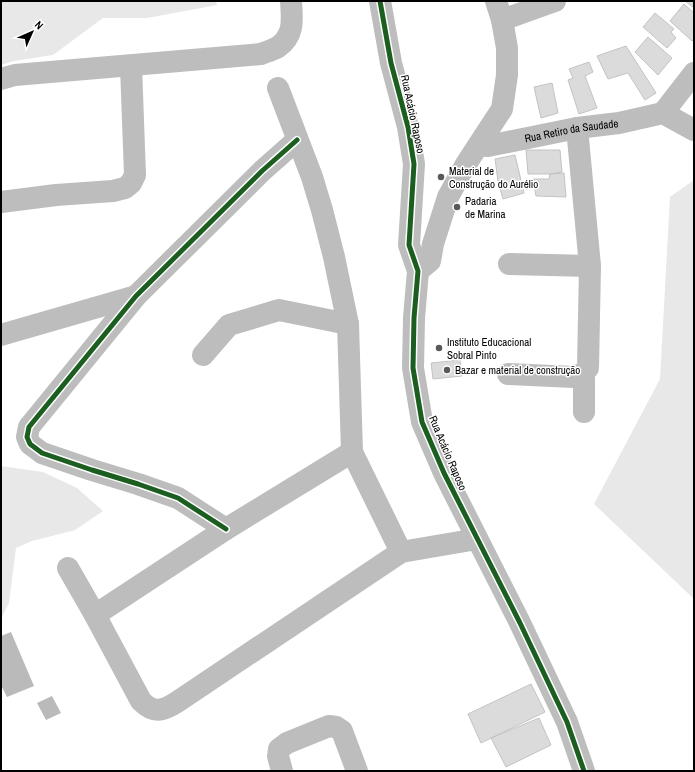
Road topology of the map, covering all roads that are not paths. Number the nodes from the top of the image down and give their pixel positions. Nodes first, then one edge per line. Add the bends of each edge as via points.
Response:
1 (291, 1) edge
2 (380, 1) edge
3 (555, 1) edge
4 (499, 10) edge
5 (131, 66) junction
6 (694, 73) edge
7 (1, 79) edge
8 (278, 88) dead end
9 (663, 113) junction
10 (577, 128) junction
11 (694, 130) edge
12 (297, 140) junction
13 (479, 145) junction
14 (1, 202) edge
15 (509, 264) dead end
16 (590, 266) junction
17 (418, 271) junction
18 (136, 296) junction
19 (348, 324) junction
20 (1, 335) edge
21 (203, 355) dead end
22 (508, 374) dead end
23 (584, 374) junction
24 (584, 412) dead end
25 (352, 452) junction
26 (226, 529) junction
27 (477, 539) junction
28 (400, 552) junction
29 (68, 568) dead end
30 (95, 615) junction
31 (282, 771) edge
32 (358, 771) edge
33 (584, 771) edge

1 - 5 street via 290,35 278,47 261,54
2 - 17 street, Rua Acácio Raposo via 414,164 409,245
3 - 4 street
4 - 13 street via 507,55 502,109
5 - 7 street via 15,75
5 - 14 street via 135,175 131,183 114,191
6 - 9 street
8 - 12 street
9 - 10 street, Rua Retiro da Saudade via 619,123
9 - 11 street
10 - 13 street, Rua Retiro da Saudade via 488,146
10 - 16 street
12 - 18 street via 262,171
12 - 19 street via 322,210
13 - 17 street via 448,198 430,261
15 - 16 street
16 - 23 street via 589,357 588,368
17 - 27 street, Rua Acácio Raposo via 413,368 422,422
18 - 20 street
18 - 26 street via 29,427 27,437 30,444 42,453 178,498
19 - 21 street via 279,310 229,325
19 - 25 street
22 - 23 street via 574,377
23 - 24 street
25 - 26 street
25 - 28 street
26 - 30 street
27 - 28 street
27 - 33 street, Rua Acácio Raposo via 567,722
28 - 30 street via 167,708 148,708 141,701
29 - 30 street
31 - 32 street via 279,749 287,743 329,726 342,731

